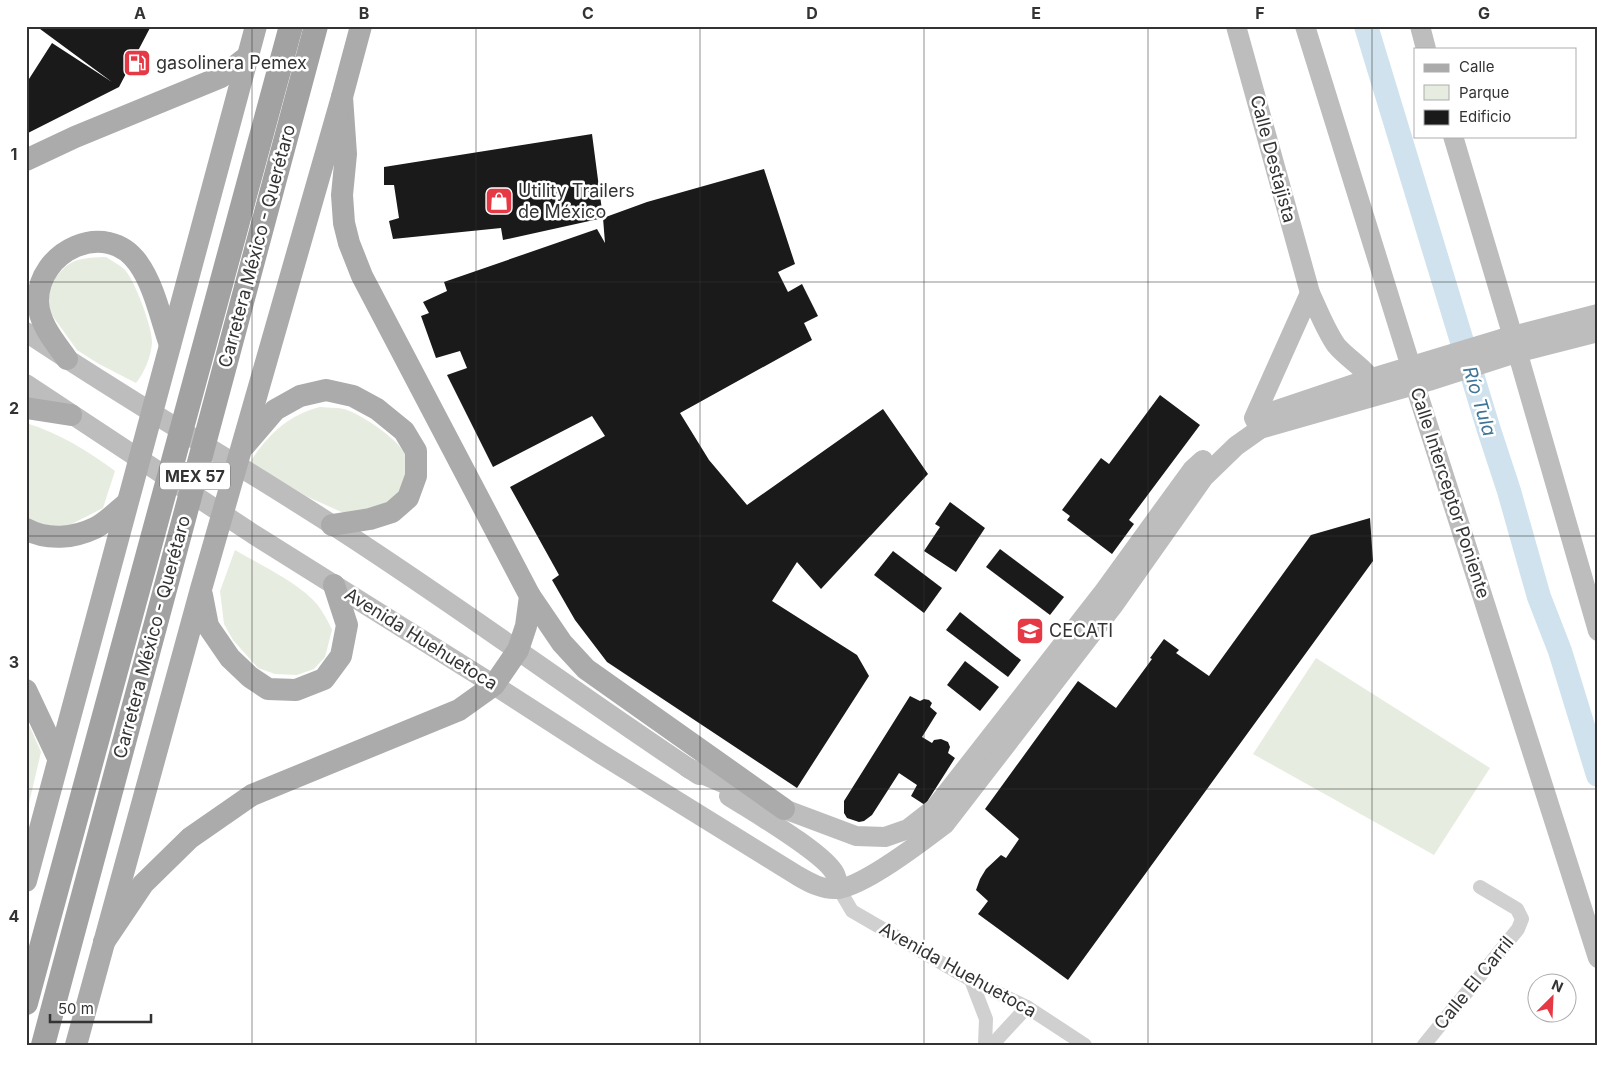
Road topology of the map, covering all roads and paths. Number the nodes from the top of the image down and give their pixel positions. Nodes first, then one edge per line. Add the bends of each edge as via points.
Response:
1 (256, 26) edge
2 (291, 26) edge
3 (316, 26) edge
4 (361, 26) edge
5 (1236, 26) edge
6 (1305, 26) edge
7 (1420, 26) edge
8 (1426, 48) edge
9 (247, 57) junction
10 (342, 97) junction
11 (1454, 138) edge
12 (26, 160) edge
13 (1310, 293) junction
14 (1598, 314) edge
15 (26, 332) edge
16 (1598, 332) edge
17 (170, 345) junction
18 (1509, 346) junction
19 (67, 359) junction
20 (1420, 374) junction
21 (26, 384) edge
22 (1374, 386) junction
23 (26, 408) edge
24 (71, 415) junction
25 (1257, 424) junction
26 (240, 451) junction
27 (127, 503) junction
28 (332, 525) junction
29 (26, 529) edge
30 (334, 585) junction
31 (201, 589) junction
32 (530, 596) junction
33 (1108, 600) junction
34 (1598, 631) edge
35 (518, 650) junction
36 (494, 685) junction
37 (26, 690) edge
38 (58, 758) junction
39 (688, 768) junction
40 (784, 809) junction
41 (26, 881) edge
42 (1480, 887) dead end
43 (830, 888) junction
44 (104, 942) junction
45 (1598, 958) edge
46 (971, 980) junction
47 (26, 1004) edge
48 (1027, 1007) junction
49 (43, 1045) edge
50 (76, 1045) edge
51 (985, 1045) edge
52 (992, 1045) edge
53 (1085, 1045) edge
54 (1424, 1045) edge

1 - 9 main road
2 - 47 highway, Carretera México - Querétaro / MEX 57
3 - 49 highway, Carretera México - Querétaro / MEX 57
4 - 10 main road
5 - 13 main road, Calle Destajista
6 - 20 main road, Calle Interceptor Poniente
7 - 8 main road
9 - 12 main road via 221,77
9 - 17 main road
10 - 26 main road
10 - 32 main road via 346,154 342,195 349,243 362,276
11 - 18 main road
13 - 22 main road, Calle Destajista via 1337,346
13 - 25 main road
14 - 18 main road
15 - 19 main road
16 - 18 main road
17 - 19 main road via 147,279 137,262 122,248 103,242 85,243 69,248 53,261 42,280 39,295 43,323
17 - 27 main road
18 - 20 main road
18 - 34 main road
19 - 28 main road
20 - 22 main road
20 - 45 main road, Calle Interceptor Poniente
21 - 24 main road, Avenida Huehuetoca
22 - 25 main road
23 - 24 main road
24 - 30 main road, Avenida Huehuetoca
25 - 33 main road via 1204,477
26 - 28 main road via 275,410 300,396 326,390 353,396 377,409 404,431 416,452 416,476 408,498 392,512
26 - 31 main road
27 - 29 main road via 96,527 63,538
27 - 38 main road
28 - 35 main road
30 - 31 main road via 347,625 340,656 324,679 296,690 268,689 230,658 208,626
30 - 36 main road, Avenida Huehuetoca
31 - 44 main road
32 - 35 main road via 526,626
32 - 40 main road via 562,643 586,669
33 - 40 main road via 935,808 908,830 885,837 856,836
33 - 43 main road via 945,824 858,882
35 - 36 main road
35 - 39 main road
36 - 43 main road, Avenida Huehuetoca via 798,876
36 - 44 main road via 459,710 252,795 190,838 143,884
37 - 38 main road
38 - 41 main road
39 - 40 main road
39 - 43 main road via 827,862 835,874
42 - 54 street, Calle El Carril via 1517,909 1522,919 1518,929
43 - 46 street, Avenida Huehuetoca via 852,910
44 - 50 main road
46 - 48 street, Avenida Huehuetoca
46 - 51 street via 986,1019
48 - 52 street
48 - 53 street, Avenida Huehuetoca

